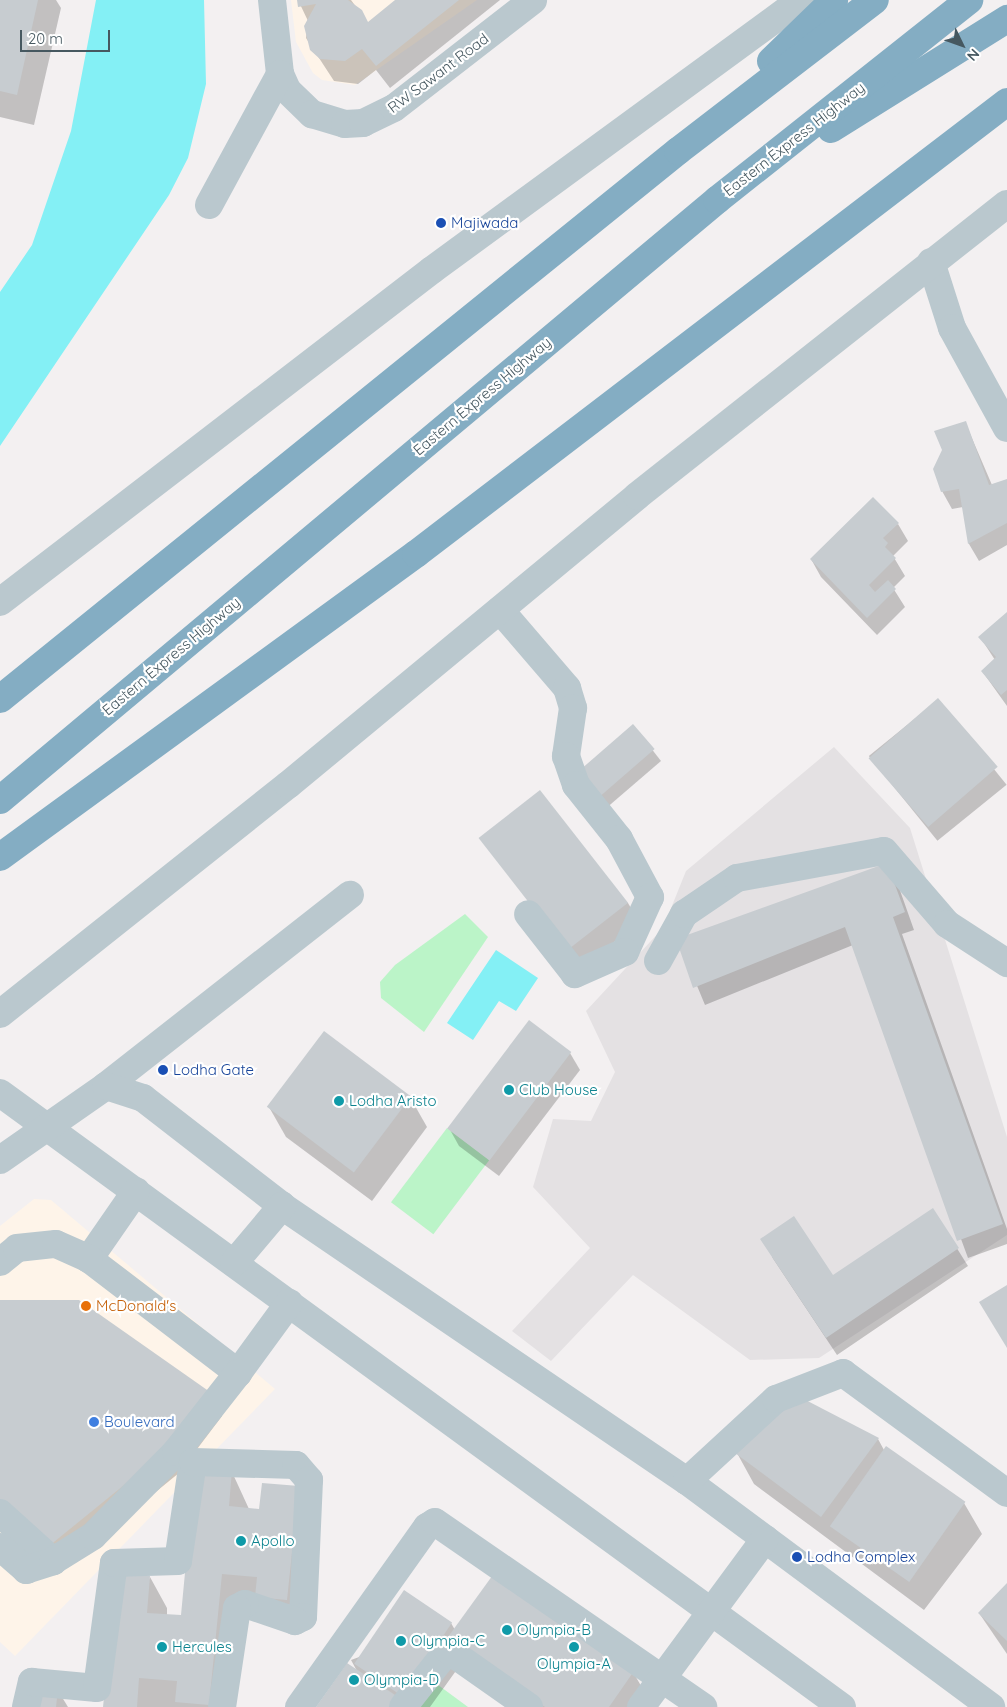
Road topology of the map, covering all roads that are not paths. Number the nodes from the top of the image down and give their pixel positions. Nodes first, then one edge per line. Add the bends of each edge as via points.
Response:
1 (272, 0) edge
2 (534, 0) edge
3 (801, 0) edge
4 (834, 0) edge
5 (875, 0) edge
6 (970, 0) edge
7 (1007, 19) edge
8 (280, 74) junction
9 (1007, 102) edge
10 (678, 151) junction
11 (717, 200) junction
12 (1007, 204) edge
13 (209, 205) dead end
14 (931, 262) junction
15 (1007, 428) edge
16 (0, 602) edge
17 (500, 610) junction
18 (0, 699) edge
19 (0, 800) edge
20 (0, 857) edge
21 (350, 896) dead end
22 (528, 914) dead end
23 (658, 962) dead end
24 (1007, 963) edge
25 (0, 1014) edge
26 (106, 1086) junction
27 (0, 1093) edge
28 (46, 1129) junction
29 (0, 1160) edge
30 (136, 1191) junction
31 (282, 1206) junction
32 (89, 1259) junction
33 (0, 1262) edge
34 (234, 1263) junction
35 (288, 1302) junction
36 (238, 1373) junction
37 (688, 1481) junction
38 (1007, 1493) edge
39 (0, 1512) edge
40 (765, 1539) junction
41 (0, 1547) edge
42 (54, 1561) junction
43 (711, 1612) junction
44 (663, 1676) junction
45 (26, 1707) edge
46 (222, 1707) edge
47 (300, 1707) edge
48 (403, 1707) edge
49 (529, 1707) edge
50 (641, 1707) edge
51 (703, 1707) edge
52 (842, 1707) edge
53 (991, 1707) edge

1 - 8 street, RW Sawant Road
2 - 8 street, RW Sawant Road via 394,108 363,123 328,121 312,114 288,90
3 - 16 street via 432,270
4 - 10 highway
5 - 10 highway
6 - 11 highway, Eastern Express Highway
7 - 11 highway
8 - 13 street
9 - 20 highway via 416,554
10 - 18 highway
11 - 19 highway, Eastern Express Highway
12 - 14 street
14 - 15 street via 952,328
14 - 17 street
17 - 22 street via 567,688 573,708 566,756 576,785 619,839 650,897 625,952 575,974
17 - 25 street
21 - 26 street
23 - 24 street via 684,914 737,878 884,851 948,924
26 - 28 street
26 - 31 street via 143,1098
27 - 28 street
28 - 29 street
28 - 30 street
30 - 32 street
30 - 34 street
31 - 34 street
31 - 37 street
32 - 33 street via 56,1244 17,1248
32 - 36 street
34 - 35 street
35 - 36 street
35 - 43 street
36 - 42 street via 176,1452 93,1536
37 - 38 street via 776,1399 843,1373
37 - 40 street
39 - 42 street
40 - 43 street
40 - 53 street
41 - 42 street via 26,1570
43 - 44 street
43 - 52 street
44 - 47 street via 435,1522 427,1527
44 - 50 street
44 - 51 street
45 - 46 street via 32,1682 97,1688 114,1563 178,1561 193,1462 296,1465 309,1480 303,1617 295,1621 244,1604 237,1608
48 - 49 street via 448,1650

